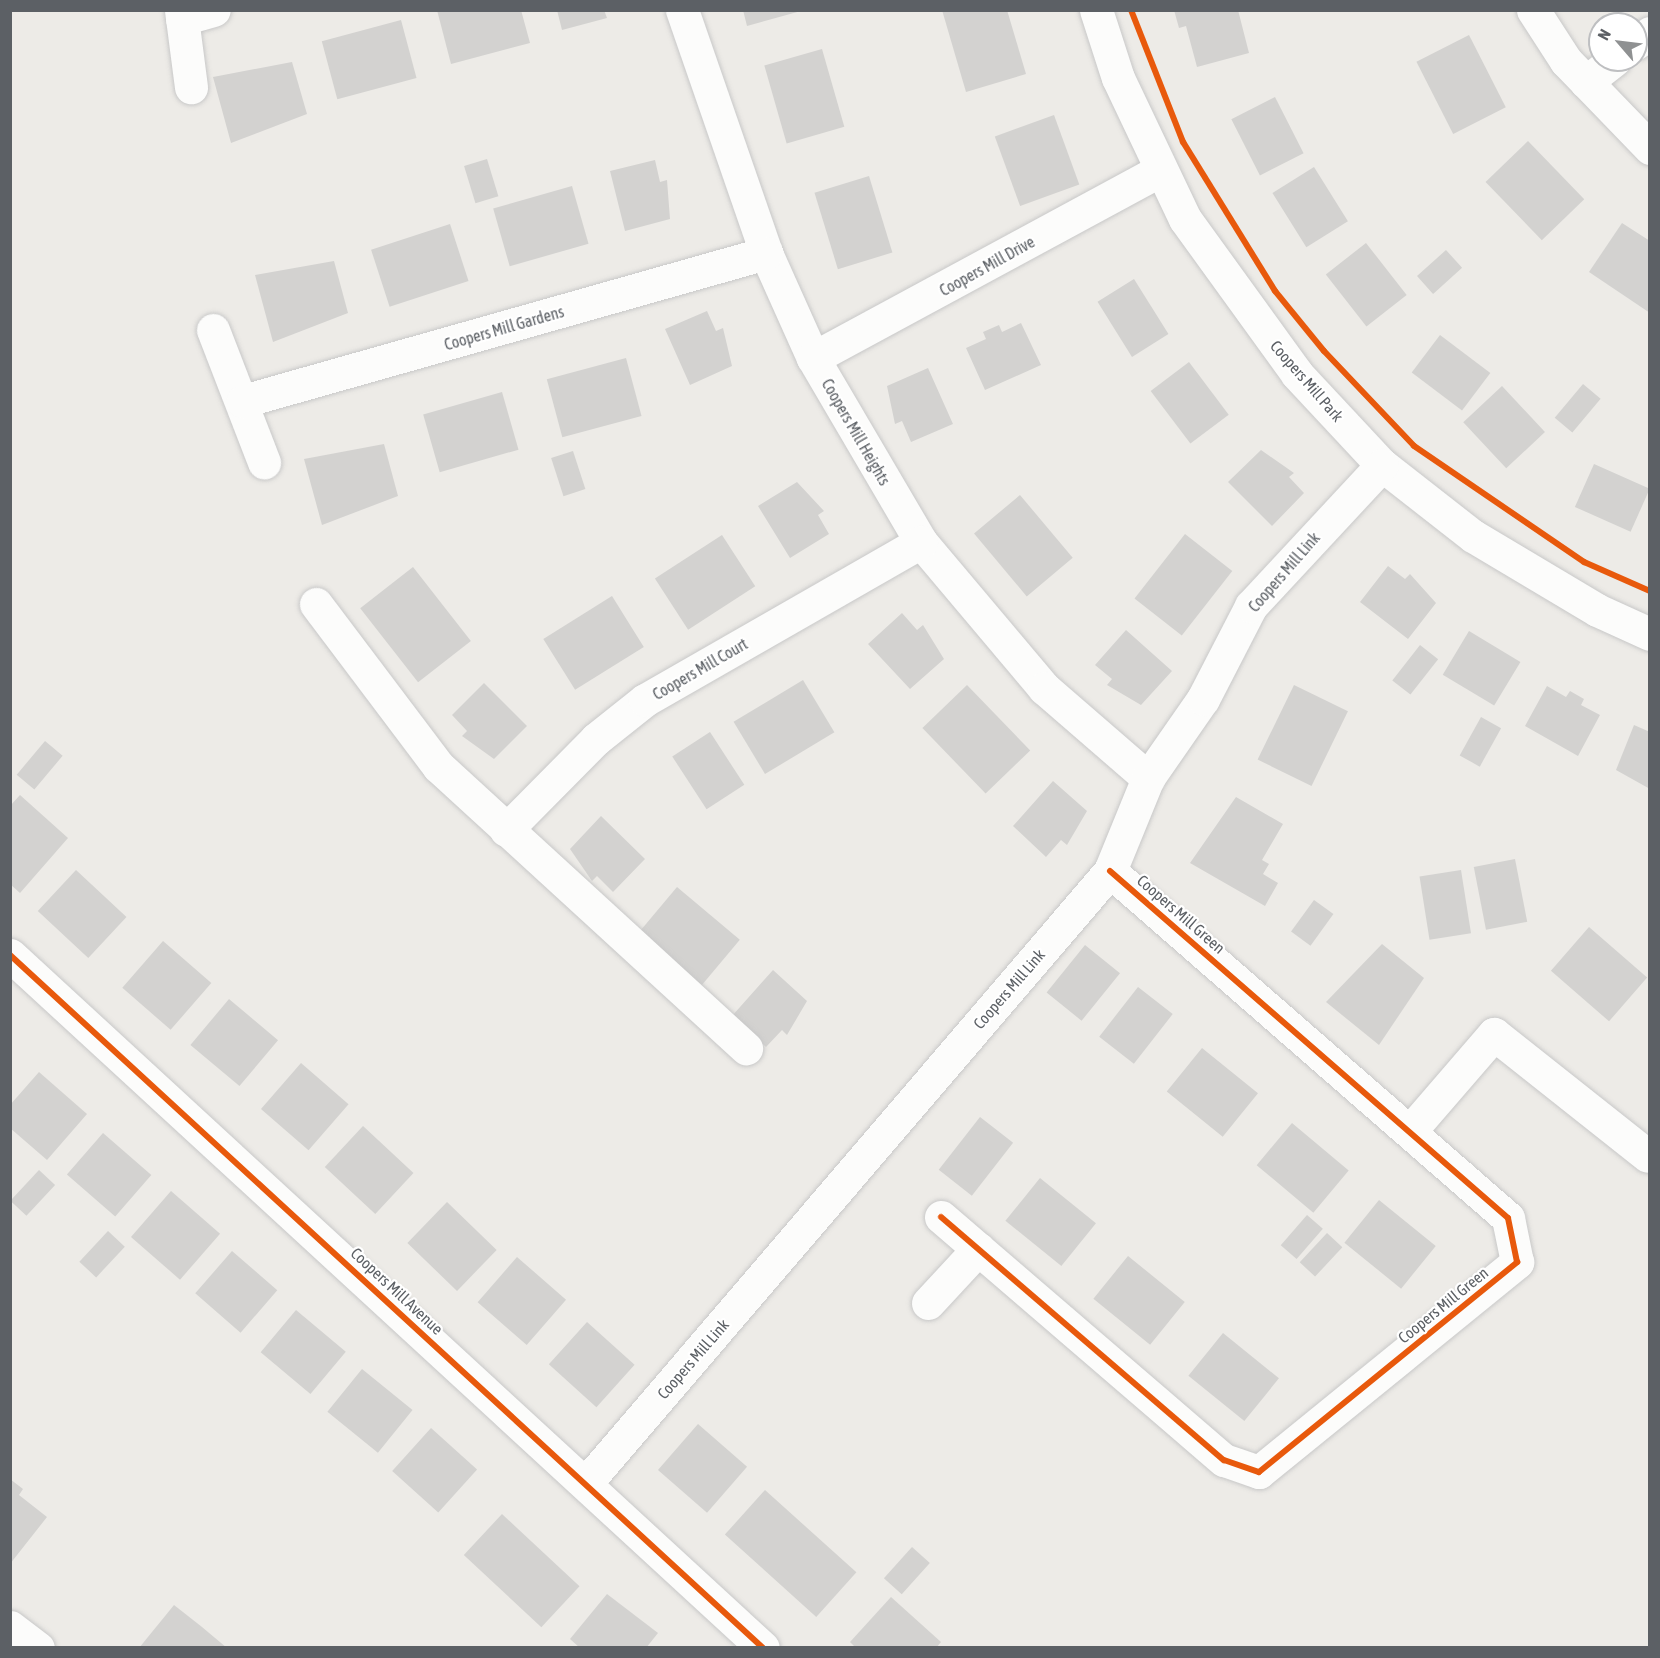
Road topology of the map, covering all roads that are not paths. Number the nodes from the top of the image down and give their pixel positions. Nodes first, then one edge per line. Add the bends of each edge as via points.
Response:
1 (214, 10) edge
2 (682, 10) edge
3 (1096, 10) edge
4 (1533, 10) edge
5 (181, 15) edge
6 (1599, 72) edge
7 (1586, 82) junction
8 (191, 87) dead end
9 (1650, 148) edge
10 (1159, 171) junction
11 (766, 253) junction
12 (213, 330) dead end
13 (813, 358) junction
14 (243, 401) junction
15 (264, 462) dead end
16 (1382, 465) junction
17 (921, 542) junction
18 (316, 604) dead end
19 (1650, 634) edge
20 (1148, 778) junction
21 (506, 830) junction
22 (1110, 871) junction
23 (10, 955) edge
24 (746, 1048) dead end
25 (1411, 1130) junction
26 (1648, 1155) edge
27 (940, 1217) dead end
28 (978, 1249) junction
29 (928, 1303) dead end
30 (586, 1483) junction
31 (10, 1627) edge
32 (38, 1647) edge
33 (763, 1647) edge

1 - 5 street
2 - 11 street, Coopers Mill Heights
3 - 10 street, Coopers Mill Park via 1118,78
4 - 7 street
5 - 8 street
6 - 7 street
7 - 9 street
10 - 13 street, Coopers Mill Drive
10 - 16 street, Coopers Mill Park via 1233,292 1297,374
11 - 13 street, Coopers Mill Heights
11 - 14 street, Coopers Mill Gardens
12 - 14 street
13 - 17 street, Coopers Mill Heights
14 - 15 street
16 - 19 street, Coopers Mill Park via 1473,536 1597,610
16 - 20 street, Coopers Mill Link via 1251,606 1203,699
17 - 20 street, Coopers Mill Heights via 1044,688
17 - 21 street, Coopers Mill Court via 645,700 596,739
18 - 21 street via 438,766
20 - 22 street, Coopers Mill Link
21 - 24 street via 580,893
22 - 25 street, Coopers Mill Green
22 - 30 street, Coopers Mill Link
23 - 30 street, Coopers Mill Avenue
25 - 26 street via 1494,1034
25 - 28 street, Coopers Mill Green via 1508,1218 1517,1262 1259,1472 1224,1460
27 - 28 street, Coopers Mill Green
28 - 29 street
30 - 33 street, Coopers Mill Avenue
31 - 32 street

